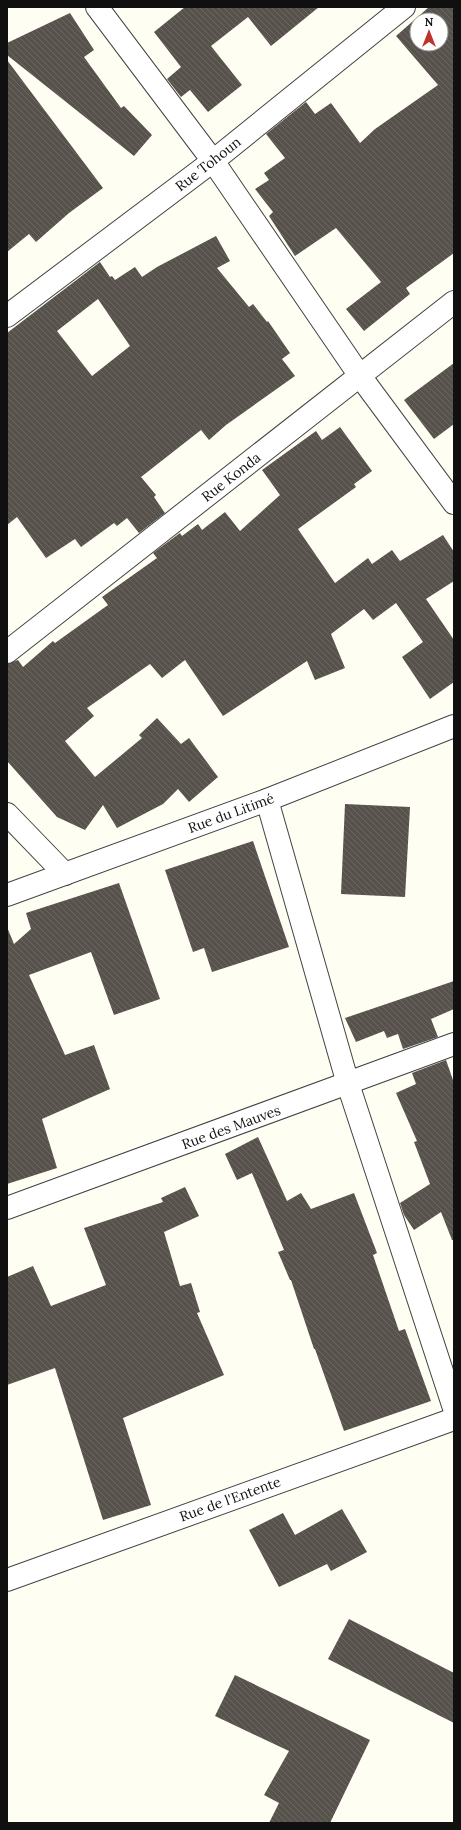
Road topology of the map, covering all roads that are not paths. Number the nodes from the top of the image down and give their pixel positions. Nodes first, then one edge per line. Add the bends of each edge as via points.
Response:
1 (97, 7) edge
2 (404, 7) edge
3 (213, 161) junction
4 (454, 302) edge
5 (7, 316) edge
6 (360, 376) junction
7 (454, 503) edge
8 (7, 652) edge
9 (454, 726) edge
10 (267, 800) junction
11 (7, 814) edge
12 (65, 874) junction
13 (7, 895) edge
14 (454, 1044) edge
15 (348, 1084) junction
16 (7, 1208) edge
17 (454, 1408) edge
18 (454, 1419) edge
19 (7, 1580) edge

1 - 3 street
2 - 3 street, Rue Tohoun
3 - 5 street, Rue Tohoun
3 - 6 street
4 - 6 street, Rue Konda
6 - 7 street
6 - 8 street, Rue Konda
9 - 10 street, Rue du Litimé
10 - 12 street, Rue du Litimé
10 - 15 street
11 - 12 street
12 - 13 street, Rue du Litimé
14 - 15 street, Rue des Mauves
15 - 16 street, Rue des Mauves
15 - 17 street
18 - 19 street, Rue de l'Entente

